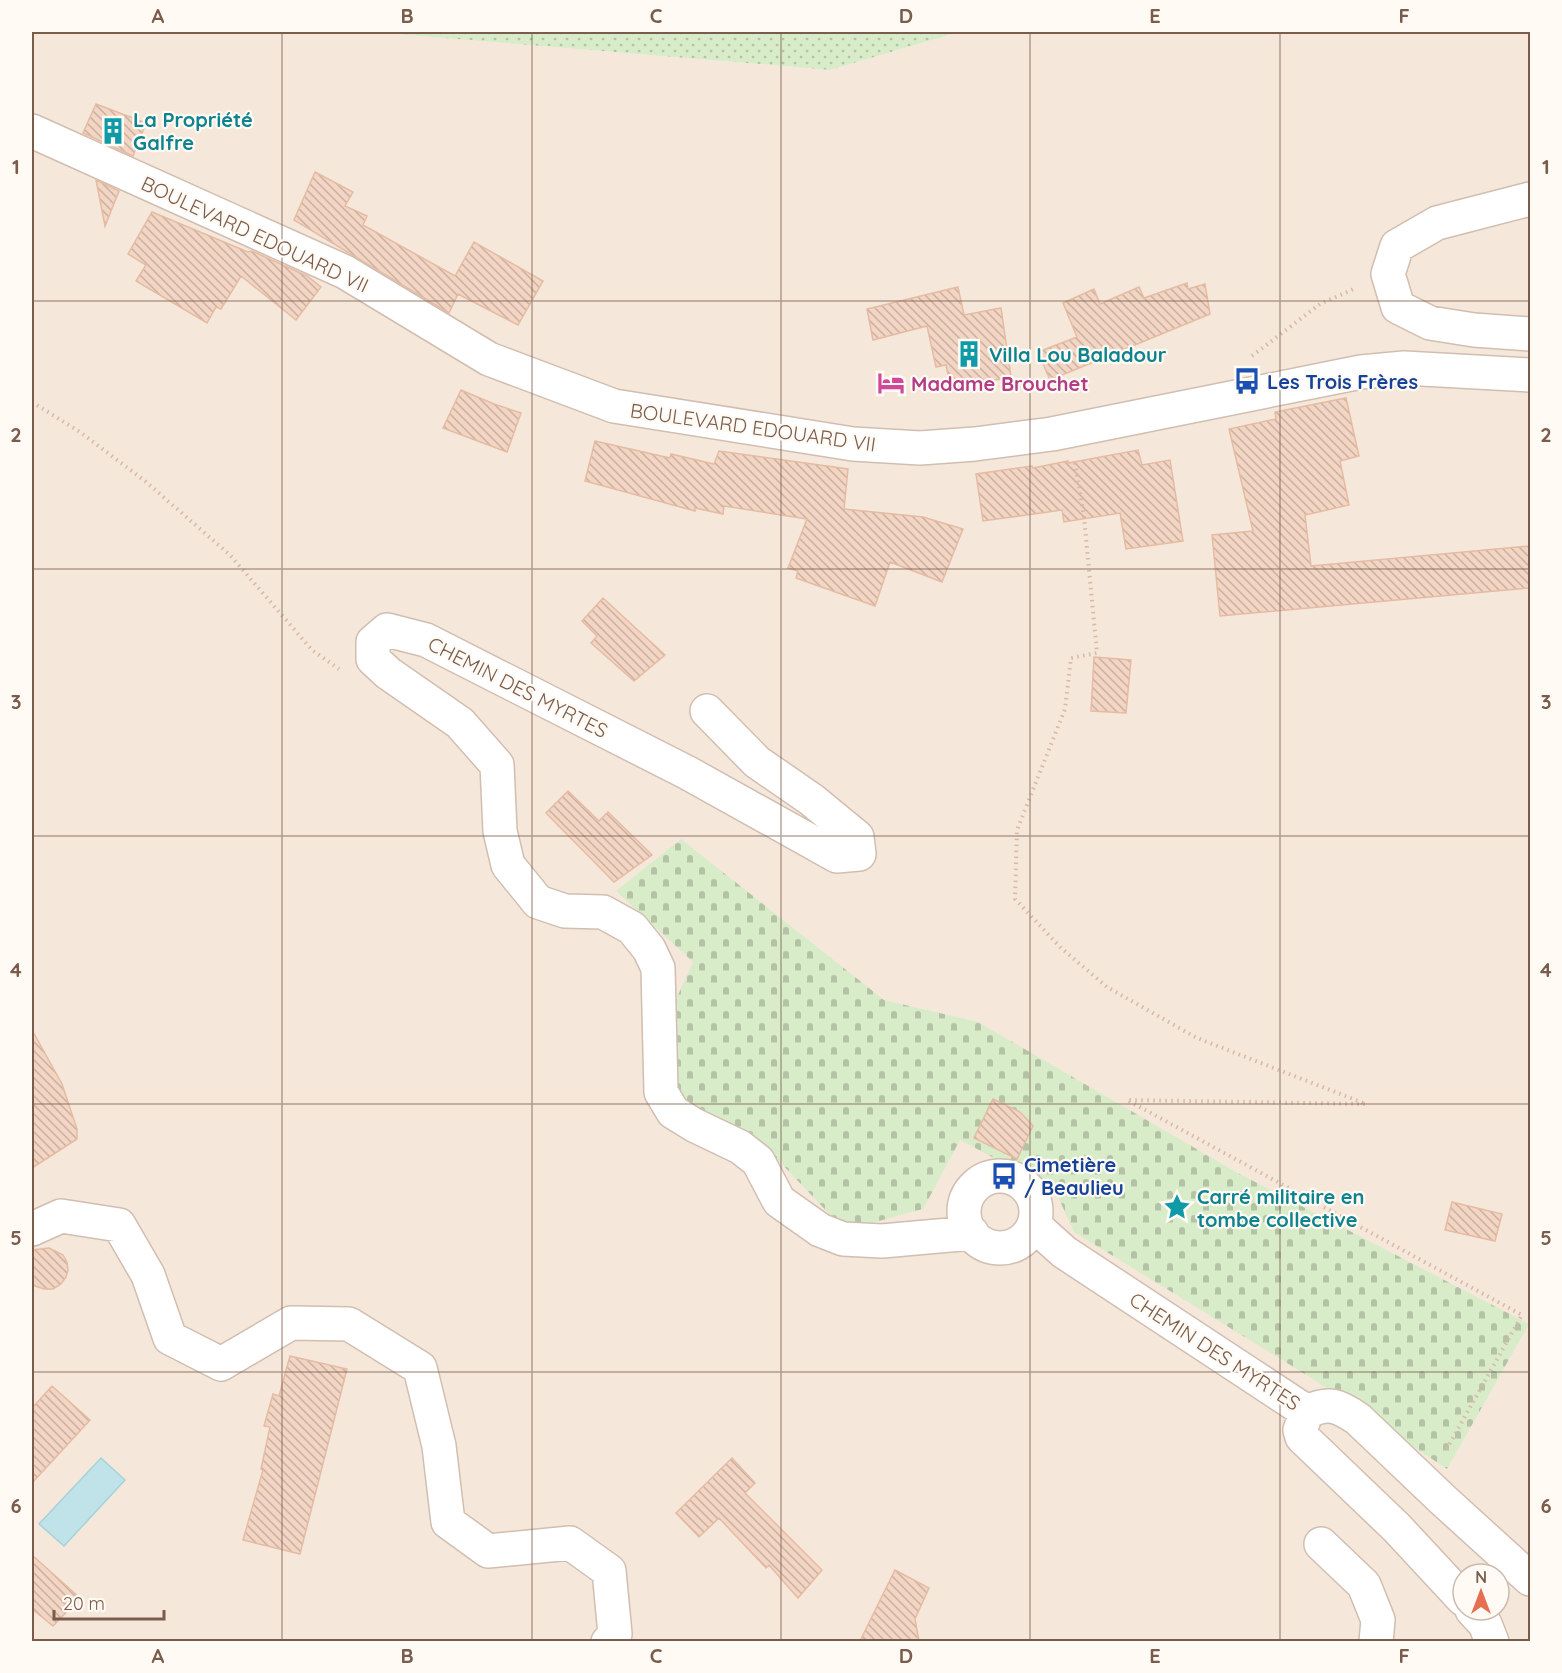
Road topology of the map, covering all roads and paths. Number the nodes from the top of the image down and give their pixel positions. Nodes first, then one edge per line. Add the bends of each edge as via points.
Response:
1 (32, 130) edge
2 (1530, 200) edge
3 (1388, 274) junction
4 (1530, 334) edge
5 (1251, 357) dead end
6 (1530, 375) edge
7 (32, 402) edge
8 (1069, 430) junction
9 (341, 670) dead end
10 (707, 711) dead end
11 (1034, 1225) junction
12 (32, 1229) edge
13 (972, 1233) junction
14 (1307, 1412) junction
15 (1427, 1485) junction
16 (1321, 1544) dead end
17 (1530, 1579) edge
18 (1451, 1586) edge
19 (1483, 1622) edge
20 (608, 1641) edge
21 (1376, 1641) edge
22 (1492, 1641) edge

1 - 8 street, BOULEVARD EDOUARD VII via 345,272 489,359 614,406 853,444 909,448 975,444
2 - 3 street via 1437,223 1397,246
3 - 4 street via 1398,308 1430,323
3 - 5 path via 1320,304
6 - 8 street, BOULEVARD EDOUARD VII via 1404,368 1361,372
7 - 9 path via 145,481 230,555 312,650
8 - 15 path via 1084,517 1097,653 1071,658 1065,710 1017,830 1015,899 1061,948 1107,987 1197,1038 1366,1104 1127,1100 1522,1315
10 - 13 street, CHEMIN DES MYRTES via 757,762 857,837 859,854 837,856 688,772 426,640 387,630 373,642 373,658 388,673 460,723 497,765 500,831 508,865 538,902 565,911 603,912 632,928 649,949 658,968 661,1092 673,1112 740,1147 758,1161 778,1201 820,1230 843,1239 882,1241
11 - 13 street via 1017,1243 1005,1247 980,1242
11 - 13 street via 1035,1200 1027,1187 1017,1179 992,1176 980,1181 966,1201 966,1222
11 - 14 street, CHEMIN DES MYRTES via 1064,1252
12 - 20 street via 61,1216 119,1225 148,1275 170,1338 221,1364 291,1323 349,1324 420,1368 439,1446 448,1522 488,1551 570,1543 609,1571 615,1634
14 - 15 street, CHEMIN DES MYRTES via 1325,1405 1345,1410
14 - 18 street via 1300,1430 1302,1437
15 - 17 street, CHEMIN DES MYRTES
16 - 21 street via 1365,1585 1378,1620
19 - 22 street

